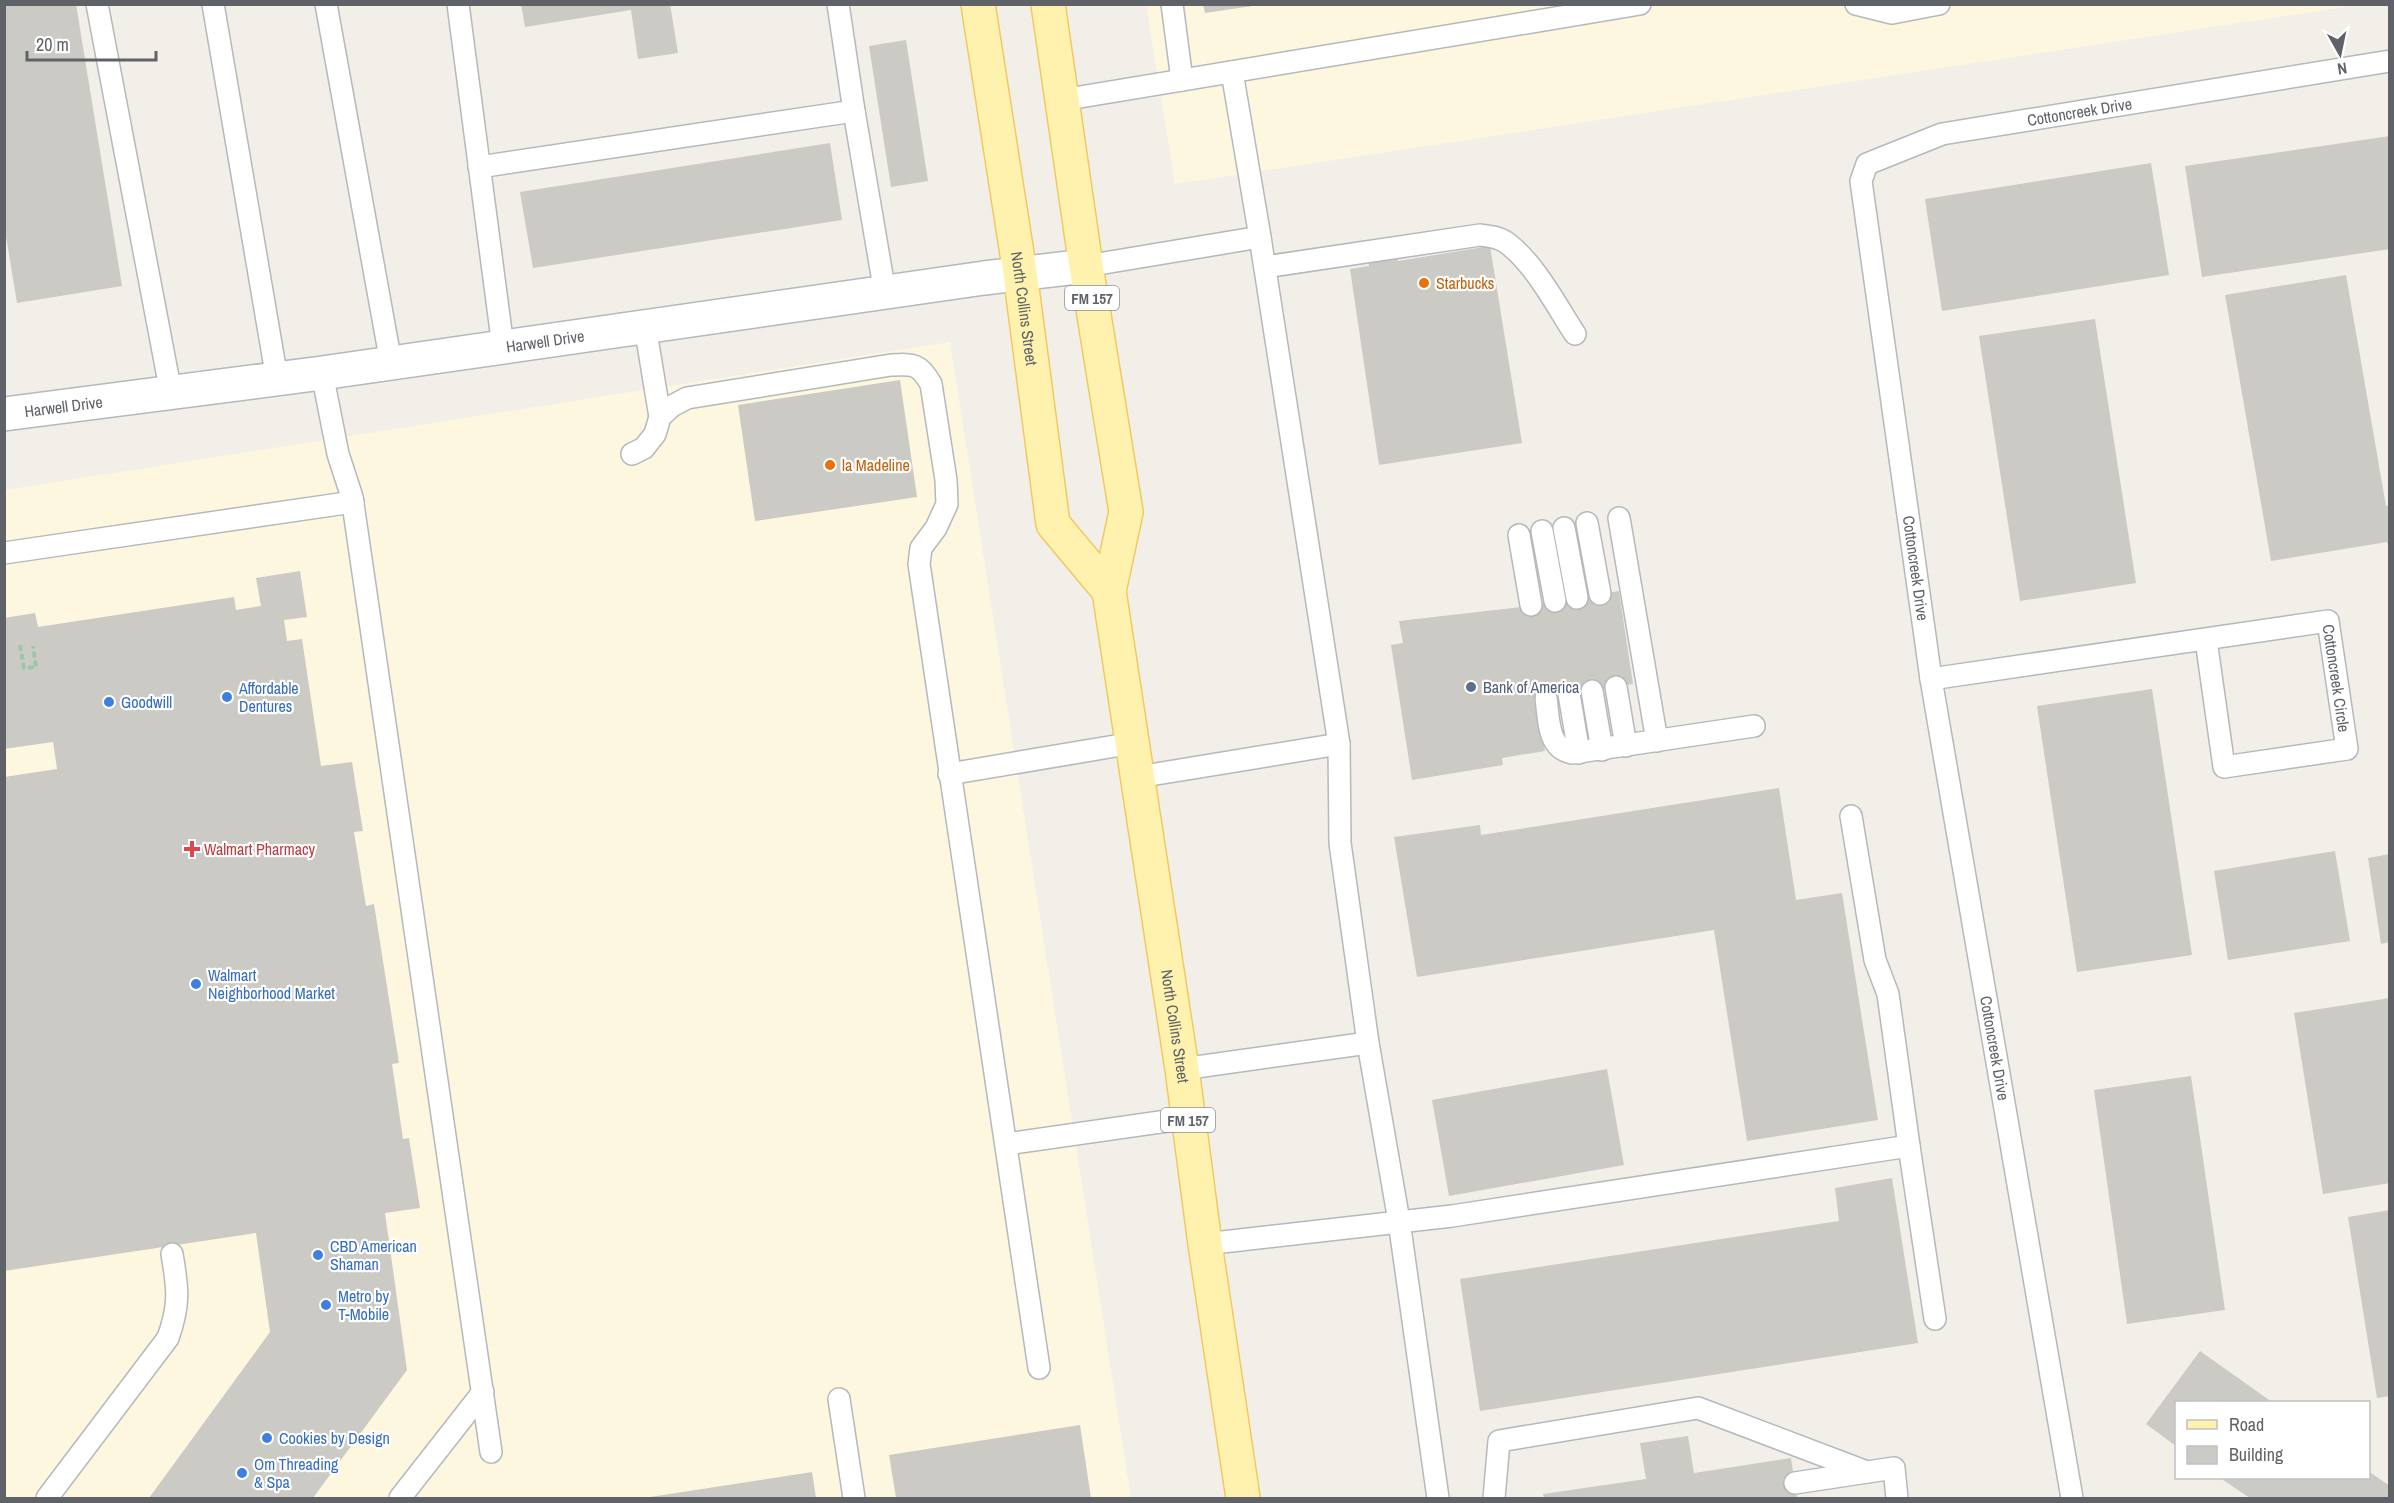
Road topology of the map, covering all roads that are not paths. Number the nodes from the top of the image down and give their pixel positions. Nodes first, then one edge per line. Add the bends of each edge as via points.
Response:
1 (97, 4) edge
2 (213, 4) edge
3 (326, 4) edge
4 (458, 4) edge
5 (838, 4) edge
6 (978, 4) edge
7 (1048, 4) edge
8 (1172, 4) edge
9 (1640, 4) edge
10 (1856, 4) edge
11 (1939, 4) edge
12 (2390, 61) edge
13 (1232, 72) junction
14 (1182, 80) junction
15 (1062, 100) junction
16 (854, 111) junction
17 (479, 167) junction
18 (1260, 237) junction
19 (1086, 266) junction
20 (1265, 267) junction
21 (1020, 273) junction
22 (885, 292) junction
23 (645, 326) junction
24 (1575, 334) dead end
25 (503, 347) junction
26 (392, 363) junction
27 (322, 373) junction
28 (277, 379) junction
29 (171, 393) junction
30 (4, 414) edge
31 (660, 417) junction
32 (632, 454) dead end
33 (353, 502) junction
34 (1619, 518) dead end
35 (1587, 523) dead end
36 (1564, 528) dead end
37 (1542, 531) dead end
38 (1519, 535) dead end
39 (4, 553) edge
40 (1109, 591) junction
41 (1600, 594) dead end
42 (1577, 598) dead end
43 (1555, 601) dead end
44 (1531, 605) dead end
45 (2206, 640) junction
46 (1931, 679) junction
47 (1616, 687) dead end
48 (1592, 691) dead end
49 (1569, 694) dead end
50 (1546, 698) dead end
51 (1754, 726) dead end
52 (1657, 741) junction
53 (1132, 742) junction
54 (1339, 744) junction
55 (1626, 746) junction
56 (1602, 750) junction
57 (1578, 753) junction
58 (949, 774) junction
59 (1138, 777) junction
60 (1851, 816) dead end
61 (1368, 1043) junction
62 (1182, 1069) junction
63 (1188, 1118) junction
64 (1006, 1144) junction
65 (1909, 1146) junction
66 (1399, 1221) junction
67 (1205, 1244) junction
68 (172, 1254) dead end
69 (1935, 1319) dead end
70 (1039, 1368) dead end
71 (483, 1392) junction
72 (838, 1400) dead end
73 (491, 1452) dead end
74 (1867, 1472) junction
75 (1795, 1483) dead end
76 (47, 1498) edge
77 (400, 1498) edge
78 (854, 1498) edge
79 (1243, 1498) edge
80 (1438, 1498) edge
81 (1494, 1498) edge
82 (1897, 1498) edge
83 (2072, 1498) edge

1 - 29 lane
2 - 28 lane
3 - 26 lane
4 - 17 lane
5 - 16 lane
6 - 21 main road, North Collins Street
7 - 15 main road, North Collins Street / FM 157
8 - 14 lane
9 - 13 lane
10 - 11 lane via 1892,13
12 - 46 lane, Cottoncreek Drive via 1942,134 1867,164 1861,181
13 - 14 lane
13 - 18 lane
14 - 15 lane
15 - 19 main road, North Collins Street / FM 157
16 - 17 lane
16 - 22 lane
17 - 25 lane
18 - 19 lane
18 - 20 lane
19 - 21 street, Harwell Drive
19 - 40 main road, North Collins Street / FM 157 via 1126,512
20 - 24 lane via 1492,236 1506,242 1536,274
20 - 54 lane
21 - 22 street, Harwell Drive
21 - 40 main road, North Collins Street via 1053,524
22 - 23 street, Harwell Drive
23 - 25 street, Harwell Drive
23 - 31 lane
25 - 26 street, Harwell Drive
26 - 27 street, Harwell Drive
27 - 28 street, Harwell Drive
27 - 33 lane via 338,454
28 - 29 street, Harwell Drive
29 - 30 street, Harwell Drive
31 - 32 lane via 655,434 644,448
31 - 58 lane via 687,398 891,365 916,366 924,372 931,384 946,504 936,528 921,548 919,564
33 - 39 lane
33 - 71 lane
34 - 52 lane
35 - 41 lane
36 - 42 lane
37 - 43 lane
38 - 44 lane
40 - 53 main road, North Collins Street / FM 157
45 - 45 lane, Cottoncreek Circle via 2224,767 2347,749 2328,621
45 - 46 lane, Cottoncreek Circle
46 - 83 lane, Cottoncreek Drive
47 - 55 lane
48 - 56 lane
49 - 57 lane
50 - 57 lane via 1555,745 1562,751
51 - 52 lane
52 - 55 lane
53 - 58 lane
53 - 59 main road, North Collins Street / FM 157
54 - 59 lane
54 - 61 lane via 1340,843
55 - 56 lane
56 - 57 lane
58 - 64 lane
59 - 62 main road, North Collins Street / FM 157
60 - 65 lane via 1875,960 1888,994
61 - 62 lane
61 - 66 lane
62 - 63 main road, North Collins Street / FM 157
63 - 64 lane
63 - 67 main road, North Collins Street / FM 157
64 - 70 lane
65 - 66 lane
65 - 69 lane
66 - 67 lane
66 - 80 lane
67 - 79 main road, North Collins Street / FM 157
68 - 76 lane via 177,1312 168,1338
71 - 73 lane
71 - 77 lane
72 - 78 lane
74 - 75 lane
74 - 81 lane via 1698,1408 1499,1441
74 - 82 lane via 1893,1468

